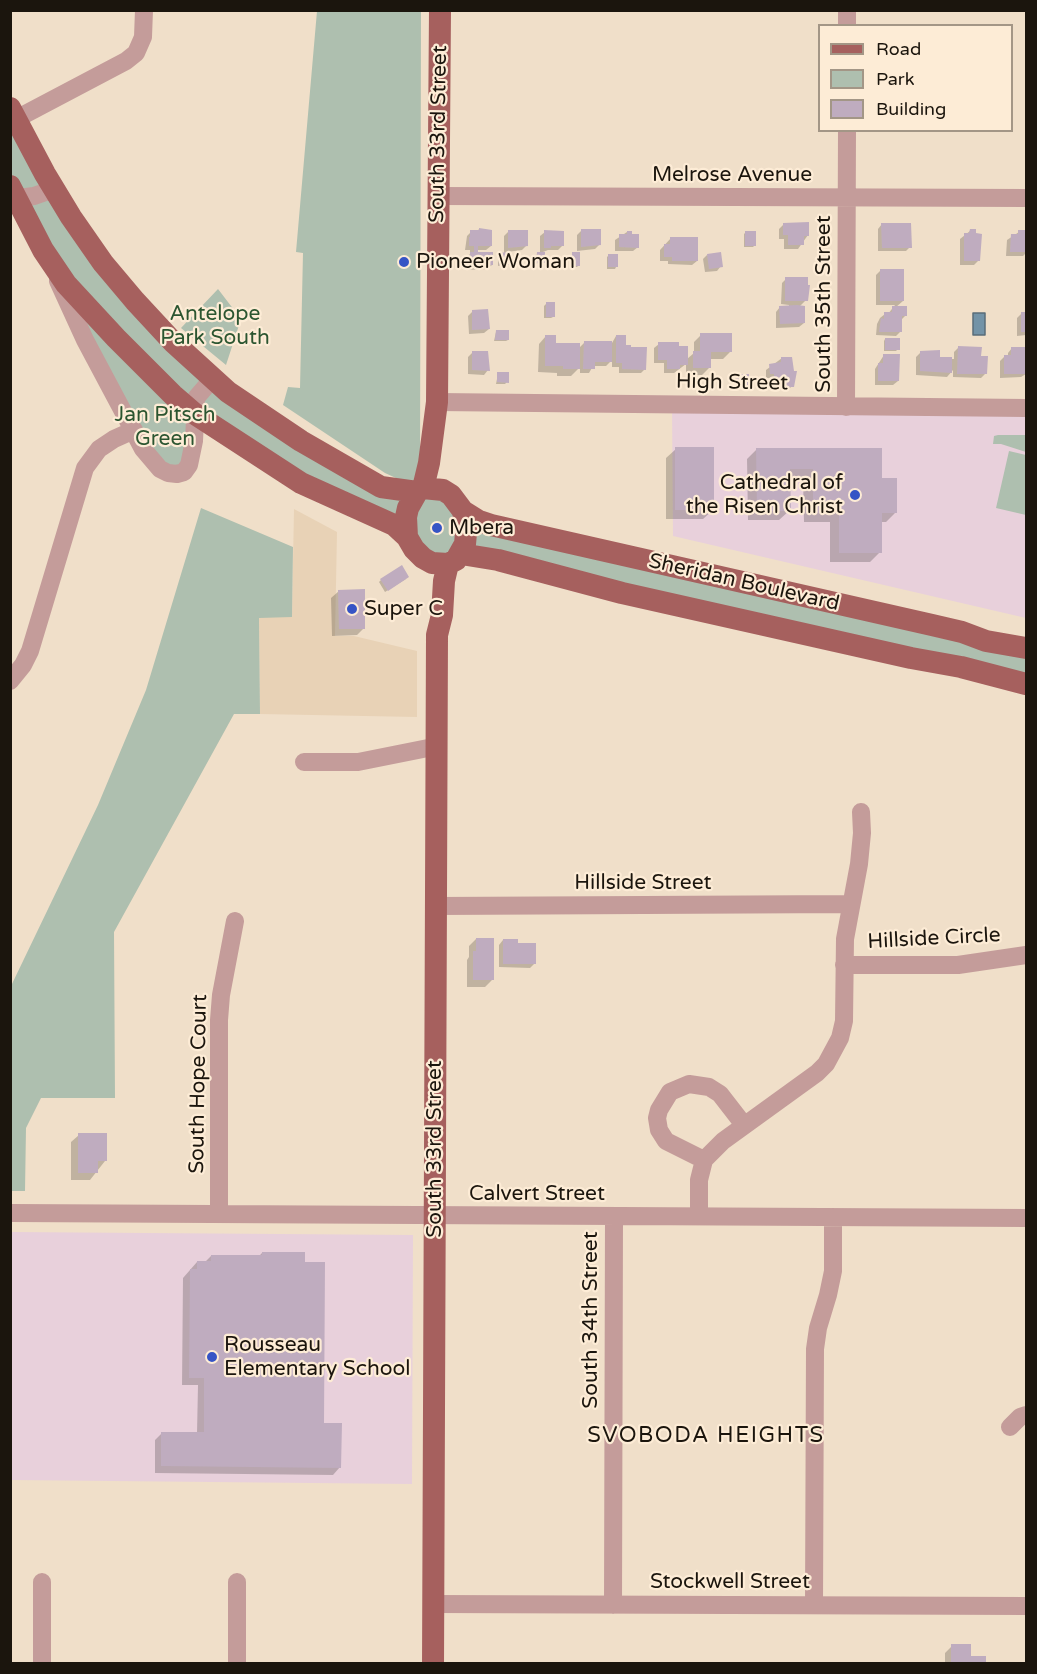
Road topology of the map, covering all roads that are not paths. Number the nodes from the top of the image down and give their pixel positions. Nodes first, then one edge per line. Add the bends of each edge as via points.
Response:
1 (144, 10) edge
2 (440, 10) edge
3 (13, 113) edge
4 (846, 132) edge
5 (54, 189) junction
6 (13, 194) edge
7 (438, 196) junction
8 (846, 198) junction
9 (1026, 198) edge
10 (43, 250) junction
11 (222, 387) junction
12 (436, 402) junction
13 (846, 406) junction
14 (1026, 408) edge
15 (195, 414) junction
16 (134, 430) junction
17 (420, 490) junction
18 (457, 503) junction
19 (407, 537) junction
20 (423, 558) junction
21 (455, 559) junction
22 (847, 606) junction
23 (437, 634) junction
24 (840, 642) junction
25 (1026, 648) edge
26 (10, 681) edge
27 (1026, 684) edge
28 (438, 746) junction
29 (304, 762) dead end
30 (861, 812) dead end
31 (850, 904) junction
32 (436, 906) junction
33 (235, 921) dead end
34 (1026, 955) edge
35 (844, 965) junction
36 (744, 1125) junction
37 (704, 1161) junction
38 (10, 1213) edge
39 (219, 1214) junction
40 (435, 1216) junction
41 (614, 1216) junction
42 (699, 1216) junction
43 (833, 1217) junction
44 (1026, 1218) edge
45 (1026, 1415) edge
46 (1010, 1427) dead end
47 (42, 1582) dead end
48 (237, 1582) dead end
49 (434, 1604) junction
50 (613, 1605) junction
51 (814, 1605) junction
52 (1026, 1606) edge
53 (42, 1664) edge
54 (237, 1664) edge
55 (433, 1664) edge

1 - 3 street via 143,37 136,53 126,61
2 - 7 main road, South 33rd Street
3 - 5 main road
4 - 8 street, South 35th Street
5 - 6 street via 34,196
5 - 11 main road via 135,302
6 - 10 main road
7 - 8 street, Melrose Avenue
7 - 12 main road, South 33rd Street
8 - 9 street, Melrose Avenue
8 - 13 street, South 35th Street
10 - 15 main road via 66,284 151,374
10 - 16 street
11 - 15 street via 208,384 196,398
11 - 17 main road via 301,441 381,487
12 - 13 street, High Street
12 - 17 main road, South 33rd Street via 429,464
12 - 18 main road, South 33rd Street via 443,460
13 - 14 street, High Street
15 - 16 street via 189,465 177,474 160,469
15 - 19 main road via 301,483 394,525
16 - 26 street via 99,449 85,468 30,651
17 - 18 main road via 443,490
17 - 19 main road via 408,508
18 - 21 main road via 466,533 465,544
18 - 22 main road, Sheridan Boulevard via 479,521 491,525
19 - 20 main road
20 - 21 main road via 432,563
20 - 23 main road, South 33rd Street
21 - 23 main road, South 33rd Street via 445,572
21 - 24 main road, Sheridan Boulevard via 498,560 622,593
22 - 24 main road
22 - 25 main road, Sheridan Boulevard
23 - 28 main road, South 33rd Street
24 - 27 main road, Sheridan Boulevard
28 - 29 street via 358,762
28 - 32 main road, South 33rd Street
30 - 31 street via 859,864
31 - 32 street, Hillside Street
31 - 35 street
32 - 40 main road, South 33rd Street
33 - 39 street, South Hope Court via 219,1020
34 - 35 street, Hillside Circle via 958,964
35 - 36 street via 844,1020 836,1050 818,1073
36 - 37 street
36 - 37 street via 710,1087 689,1084 670,1092 659,1110 659,1130 666,1141
37 - 42 street via 699,1180
38 - 39 street, Calvert Street
39 - 40 street, Calvert Street
40 - 41 street, Calvert Street
40 - 49 main road, South 33rd Street
41 - 42 street, Calvert Street
41 - 50 street, South 34th Street
42 - 43 street, Calvert Street
43 - 44 street, Calvert Street
43 - 51 street via 833,1271 815,1349
45 - 46 street
47 - 53 street
48 - 54 street
49 - 50 street, Stockwell Street
49 - 55 main road, South 33rd Street
50 - 51 street, Stockwell Street
51 - 52 street, Stockwell Street

